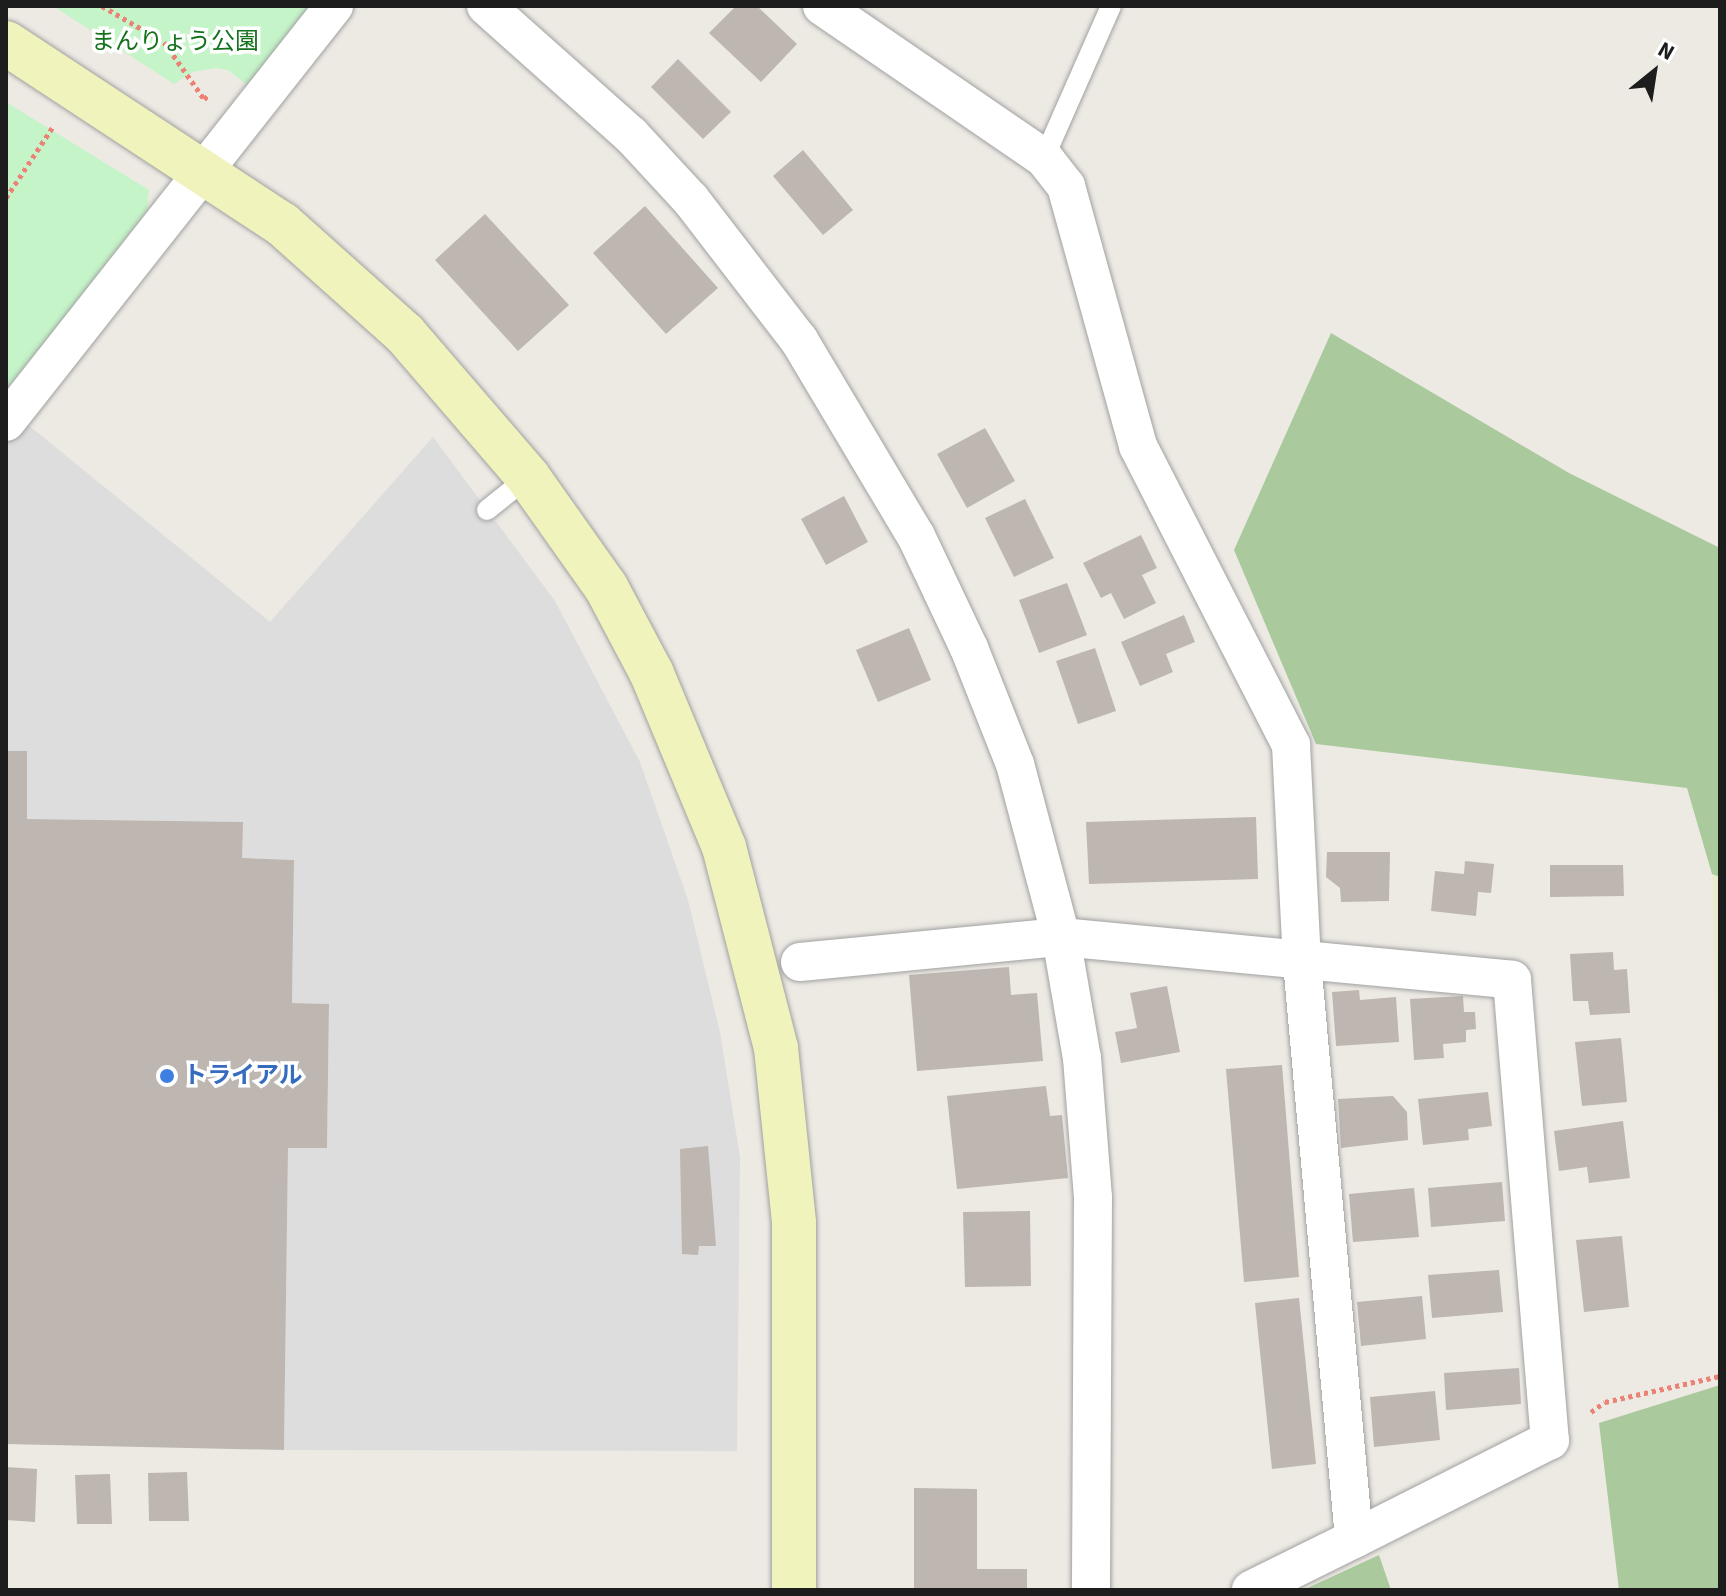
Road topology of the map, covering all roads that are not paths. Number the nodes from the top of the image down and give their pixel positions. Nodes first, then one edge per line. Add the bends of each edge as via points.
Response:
1 (334, 6) edge
2 (486, 6) edge
3 (822, 6) edge
4 (1111, 6) edge
5 (6, 43) edge
6 (1044, 158) junction
7 (205, 171) junction
8 (6, 422) edge
9 (528, 477) junction
10 (487, 510) dead end
11 (1061, 937) junction
12 (800, 962) dead end
13 (1302, 962) junction
14 (1354, 1539) junction
15 (794, 1590) edge
16 (1091, 1590) edge
17 (1251, 1590) edge

1 - 7 street
2 - 11 street via 631,135 691,200 799,340 845,410 916,536 969,648 1015,764
3 - 6 street
4 - 6 lane
5 - 7 street
6 - 13 street via 1066,186 1138,446 1291,745
7 - 8 street
7 - 9 street via 282,224 345,277 471,405
9 - 10 lane
9 - 15 street via 606,587 652,674 724,847 758,968 776,1048 794,1222
11 - 12 street
11 - 13 street
11 - 16 street via 1082,1058 1093,1197
13 - 14 street
13 - 14 street via 1512,980 1550,1440
14 - 17 street

